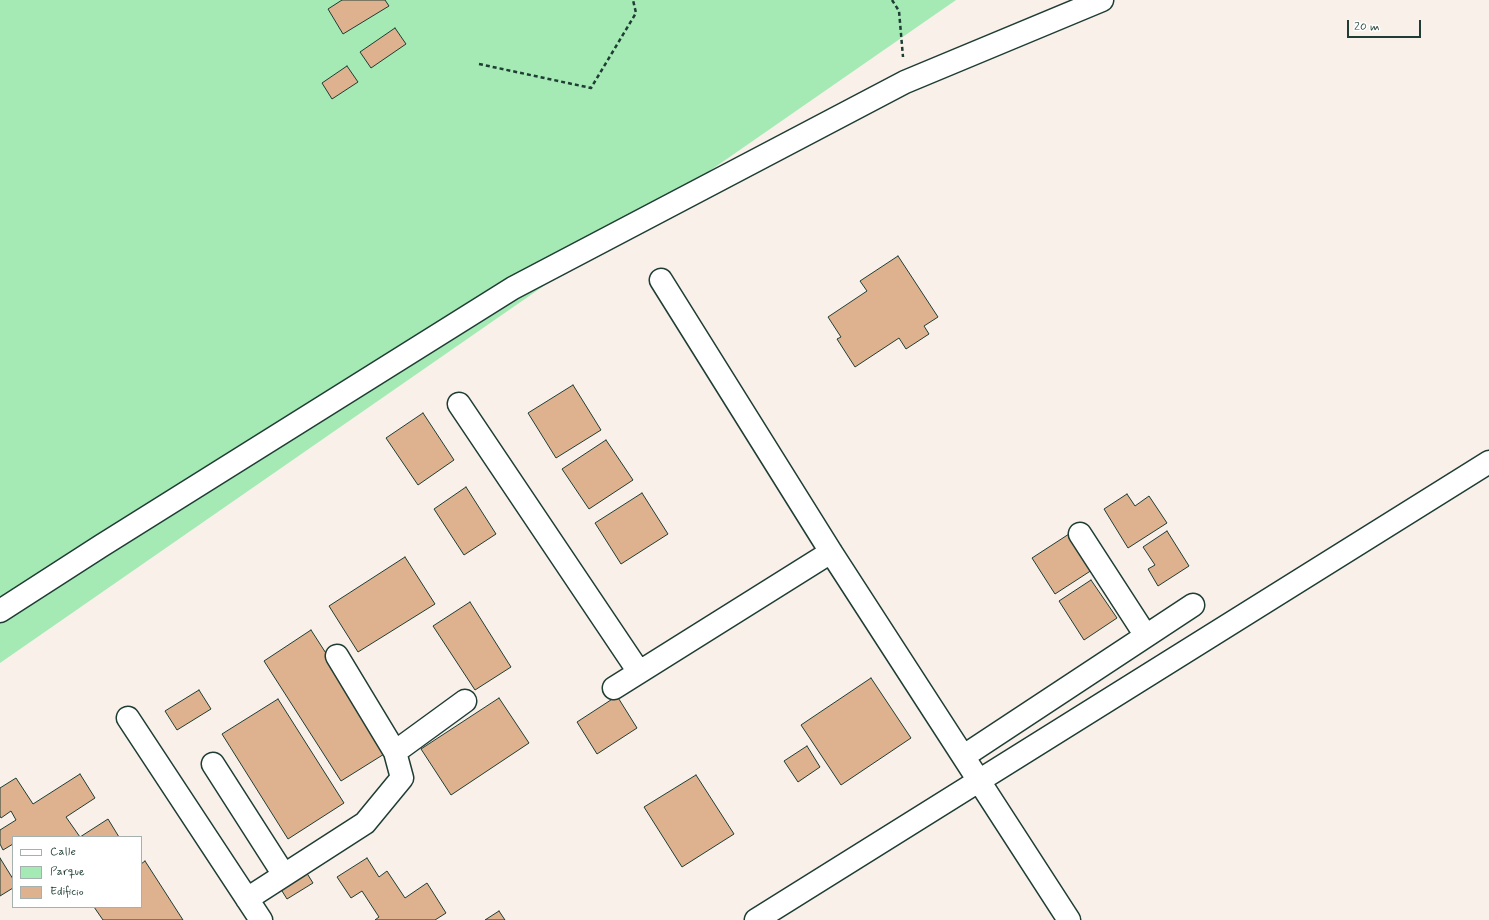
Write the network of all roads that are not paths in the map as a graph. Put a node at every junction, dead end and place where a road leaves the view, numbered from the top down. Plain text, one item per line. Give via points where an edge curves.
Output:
1 (1102, 0) edge
2 (661, 280) dead end
3 (459, 404) dead end
4 (1489, 462) edge
5 (1080, 534) dead end
6 (831, 552) junction
7 (1193, 605) dead end
8 (0, 611) edge
9 (1146, 636) junction
10 (338, 656) dead end
11 (639, 672) junction
12 (614, 688) dead end
13 (466, 701) dead end
14 (128, 718) dead end
15 (395, 752) junction
16 (964, 756) junction
17 (212, 764) dead end
18 (979, 779) junction
19 (284, 875) junction
20 (247, 899) junction
21 (261, 920) edge
22 (756, 920) edge
23 (1069, 920) edge

1 - 8 street via 905,82 512,288
2 - 6 street
3 - 11 street
4 - 18 street
5 - 9 street
6 - 11 street
6 - 16 street
7 - 9 street
9 - 16 street
10 - 15 street
11 - 12 street
13 - 15 street
14 - 20 street
15 - 19 street via 402,778 365,823
16 - 18 street
17 - 19 street
18 - 22 street
18 - 23 street
19 - 20 street
20 - 21 street

